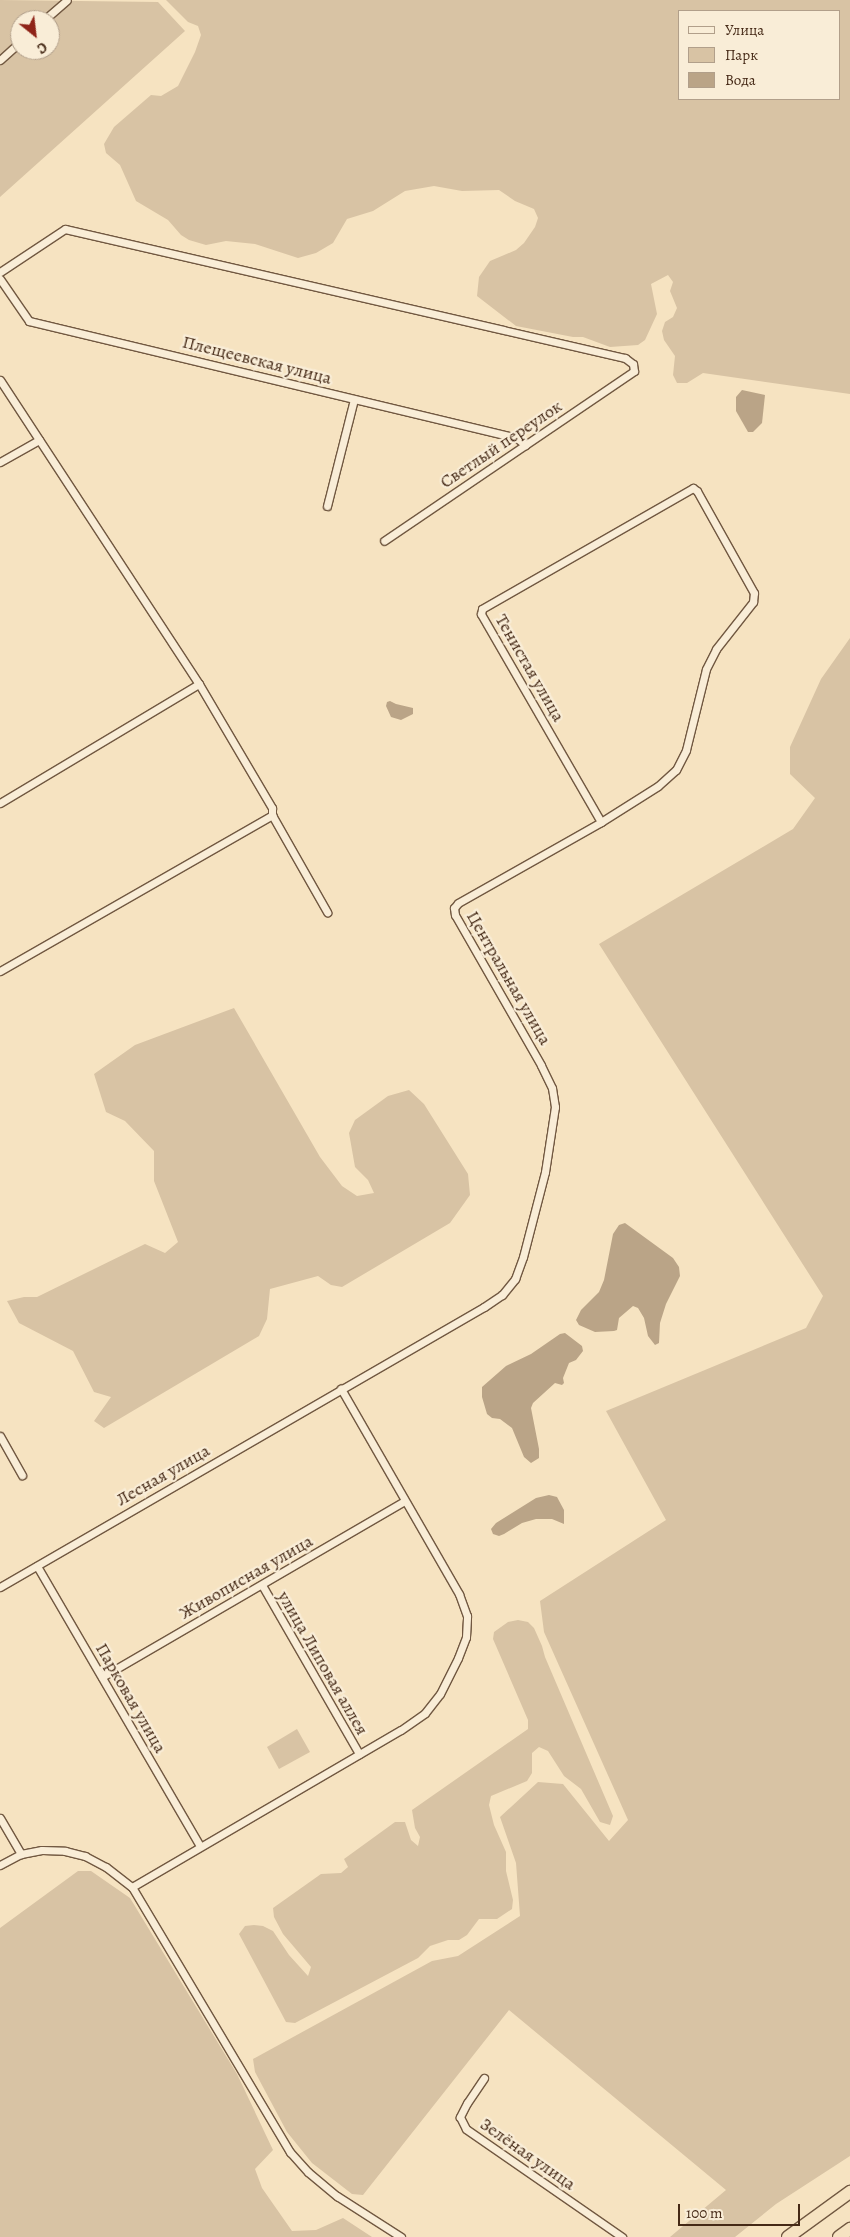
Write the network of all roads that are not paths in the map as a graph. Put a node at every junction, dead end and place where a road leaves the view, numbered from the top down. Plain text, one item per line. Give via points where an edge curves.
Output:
1 (67, 0) edge
2 (56, 10) edge
3 (10, 51) edge
4 (0, 60) edge
5 (0, 272) edge
6 (0, 279) edge
7 (0, 380) edge
8 (354, 399) junction
9 (38, 440) junction
10 (526, 446) junction
11 (0, 462) edge
12 (693, 488) joint
13 (327, 506) dead end
14 (384, 541) dead end
15 (200, 684) junction
16 (0, 803) edge
17 (272, 814) junction
18 (601, 822) junction
19 (327, 912) dead end
20 (0, 971) edge
21 (341, 1388) junction
22 (0, 1436) edge
23 (22, 1474) dead end
24 (405, 1501) junction
25 (37, 1566) junction
26 (262, 1586) junction
27 (0, 1587) edge
28 (102, 1677) junction
29 (359, 1754) junction
30 (0, 1818) edge
31 (200, 1846) junction
32 (21, 1854) junction
33 (0, 1865) edge
34 (132, 1887) junction
35 (484, 2078) dead end
36 (850, 2192) edge
37 (850, 2229) edge
38 (400, 2237) edge
39 (622, 2237) edge
40 (788, 2237) edge
41 (839, 2237) edge

1 - 2 street
3 - 4 street
5 - 10 street, Светлый переулок via 65,228 625,358 633,364 634,371
6 - 8 street, Плещеевская улица via 29,321
7 - 9 street
8 - 10 street, Плещеевская улица via 517,438
8 - 13 street
9 - 11 street
9 - 15 street
10 - 14 street, Светлый переулок
12 - 18 street, Центральная улица via 752,587 753,602 716,649 706,669 686,750 676,770 658,786
12 - 18 street, Тенистая улица via 482,609
15 - 16 street
15 - 17 street via 272,808
17 - 19 street
17 - 20 street
18 - 21 street, Центральная улица via 454,908 552,1088 555,1107 545,1172 515,1279 502,1295 484,1307
21 - 24 street
21 - 25 street, Лесная улица
22 - 23 street
24 - 26 street, Живописная улица
24 - 29 street via 459,1594 467,1616 466,1637 440,1694 425,1713
25 - 27 street, Лесная улица
25 - 28 street, Парковая улица
26 - 28 street, Живописная улица
26 - 29 street, улица Липовая аллея
28 - 31 street, Парковая улица
29 - 31 street
30 - 32 street
31 - 34 street
32 - 33 street
32 - 34 street via 42,1850 84,1856 106,1867
34 - 38 street via 290,2152 336,2196
35 - 39 street, Зелёная улица via 460,2117 466,2129
36 - 40 highway
37 - 41 highway

